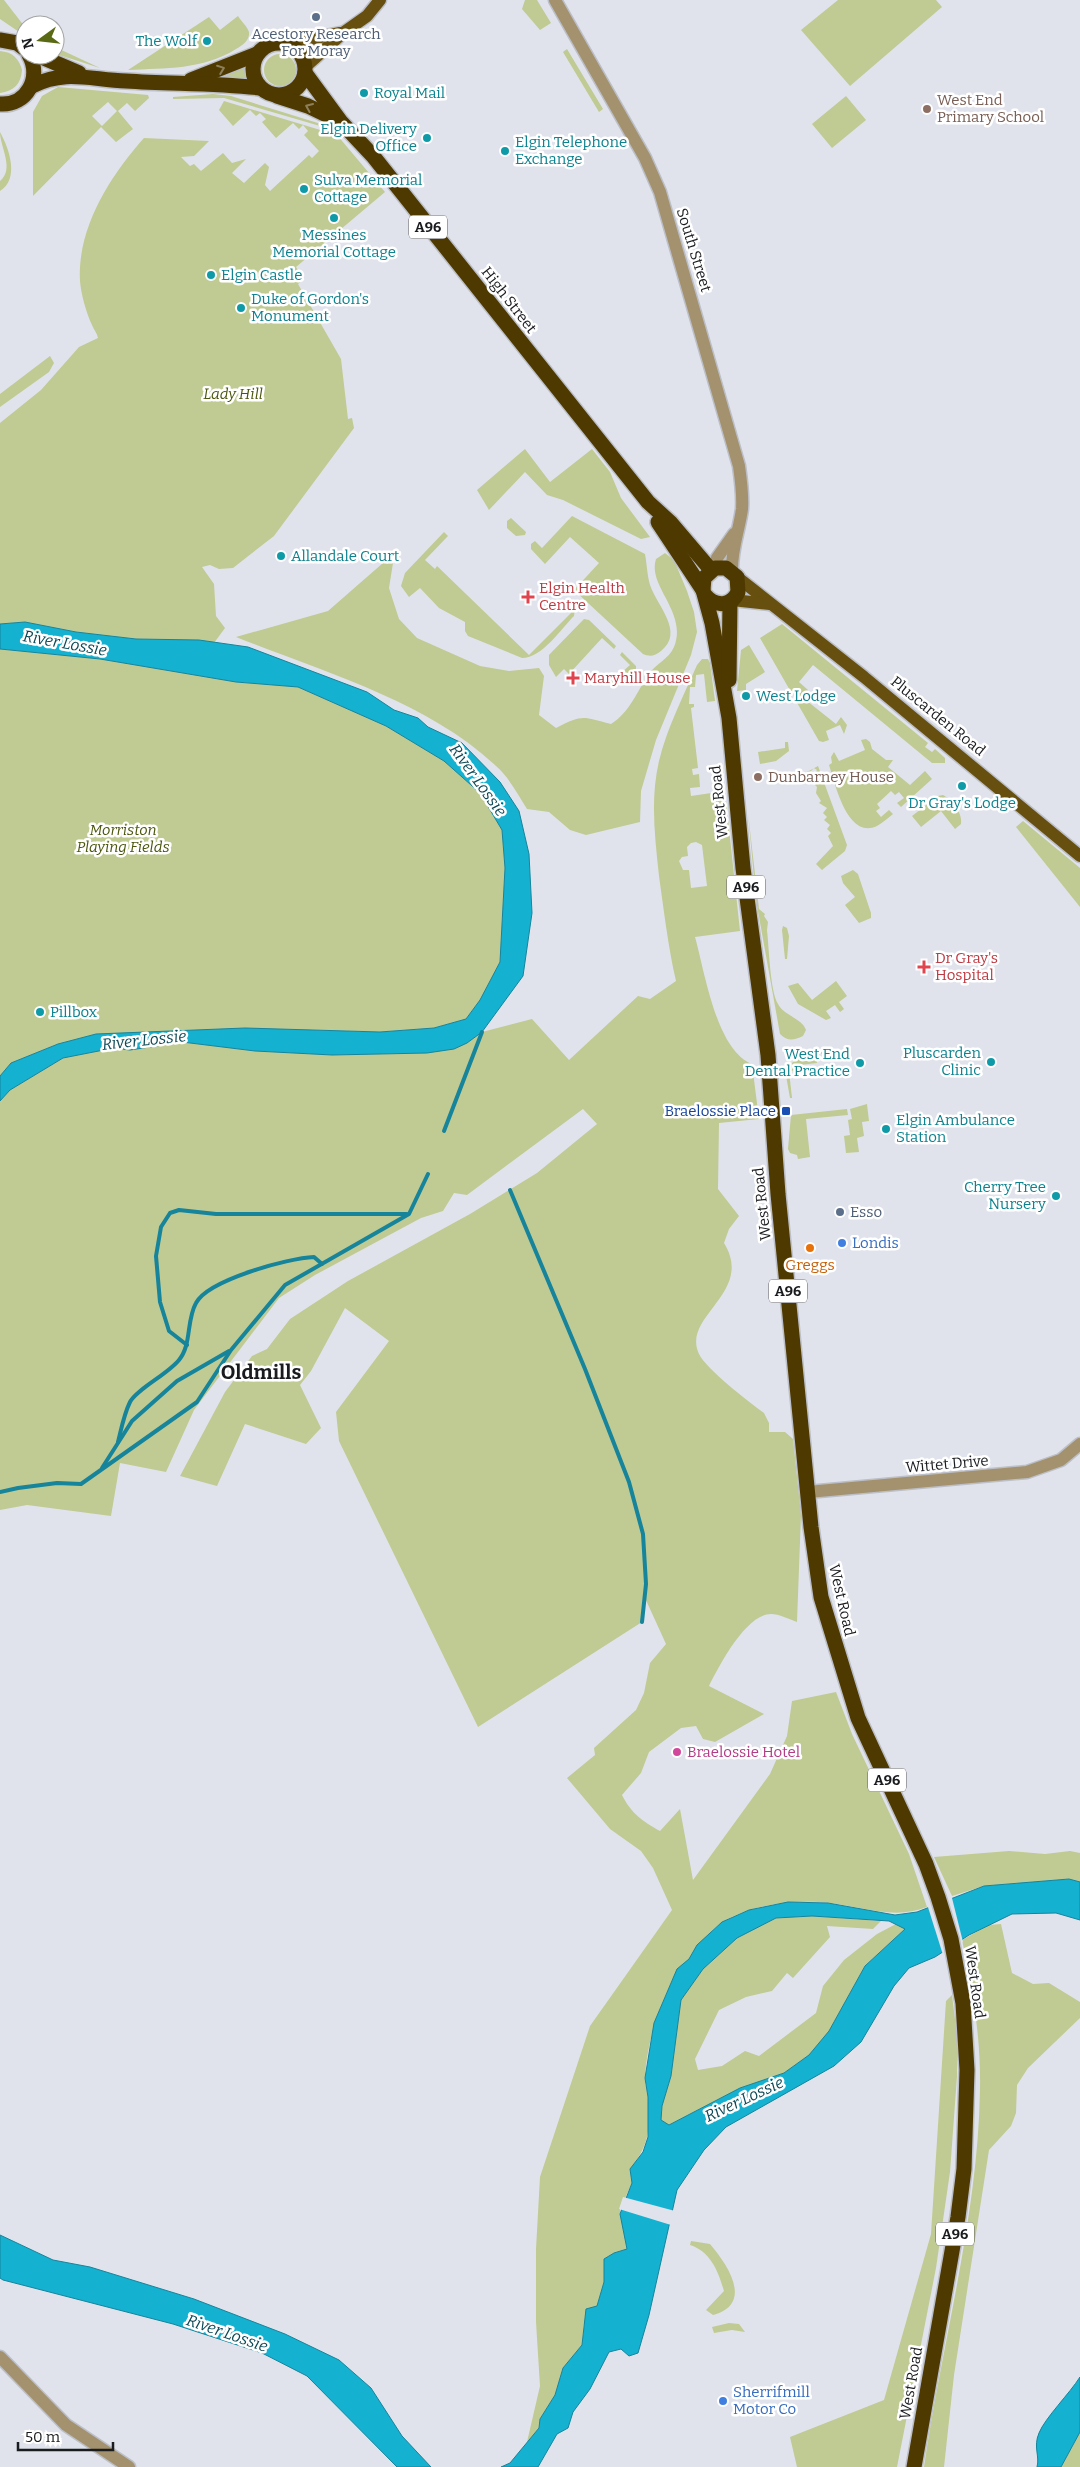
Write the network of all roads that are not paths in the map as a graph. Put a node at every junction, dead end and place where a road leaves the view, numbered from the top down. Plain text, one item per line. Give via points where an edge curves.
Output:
1 (380, 0) edge
2 (555, 0) edge
3 (343, 33) junction
4 (2, 38) edge
5 (15, 44) edge
6 (286, 44) junction
7 (257, 54) junction
8 (34, 65) edge
9 (60, 65) edge
10 (305, 70) junction
11 (85, 76) junction
12 (185, 82) junction
13 (32, 86) junction
14 (260, 88) junction
15 (276, 96) junction
16 (0, 104) edge
17 (341, 122) junction
18 (648, 502) junction
19 (737, 530) junction
20 (726, 544) junction
21 (690, 548) junction
22 (713, 569) junction
23 (735, 575) junction
24 (704, 592) junction
25 (731, 601) junction
26 (773, 604) junction
27 (729, 718) junction
28 (1080, 856) edge
29 (1080, 1444) edge
30 (808, 1492) junction
31 (0, 2357) edge
32 (129, 2467) edge
33 (914, 2467) edge

1 - 3 main road via 367,16
2 - 19 street, South Street via 646,158 660,192 739,466 742,501
3 - 6 main road
3 - 10 main road
4 - 5 highway
6 - 7 highway, A96 via 268,45
6 - 10 highway, A96 via 301,55
12 -> 7 highway, A96
7 - 14 highway via 253,75
8 - 13 highway
9 - 11 highway, A96
10 - 15 highway via 295,90
10 - 17 highway, High Street / A96
11 - 12 highway, A96 via 124,81
11 - 13 highway, A96 via 45,79
12 - 14 highway, A96
13 - 16 highway, A96 via 21,99
14 - 15 highway, A96
17 -> 15 highway, High Street / A96 via 308,106
17 - 18 highway, High Street / A96 via 373,156
18 - 21 highway, High Street / A96 via 671,523
18 - 24 highway, High Street / A96
19 - 20 street, South Street
19 - 23 street, South Street via 732,550
20 - 21 street via 708,554
20 - 22 street, South Street
21 - 22 highway, High Street / A96
22 - 23 highway via 726,568
22 - 24 highway via 704,578
23 - 25 highway, A96 via 738,592
23 - 26 main road, Pluscarden Road
24 - 25 highway via 719,604
24 - 27 highway, West Road / A96
25 - 26 main road
25 - 27 highway, West Road / A96
26 - 28 main road, Pluscarden Road
27 - 30 highway, West Road / A96 via 743,868 768,1055 778,1194
29 - 30 street, Wittet Drive via 1061,1460 1027,1472
30 - 33 highway, West Road / A96 via 815,1562 839,1662 858,1718 926,1864 951,1939 963,2003 967,2070 964,2169
31 - 32 street via 66,2425

